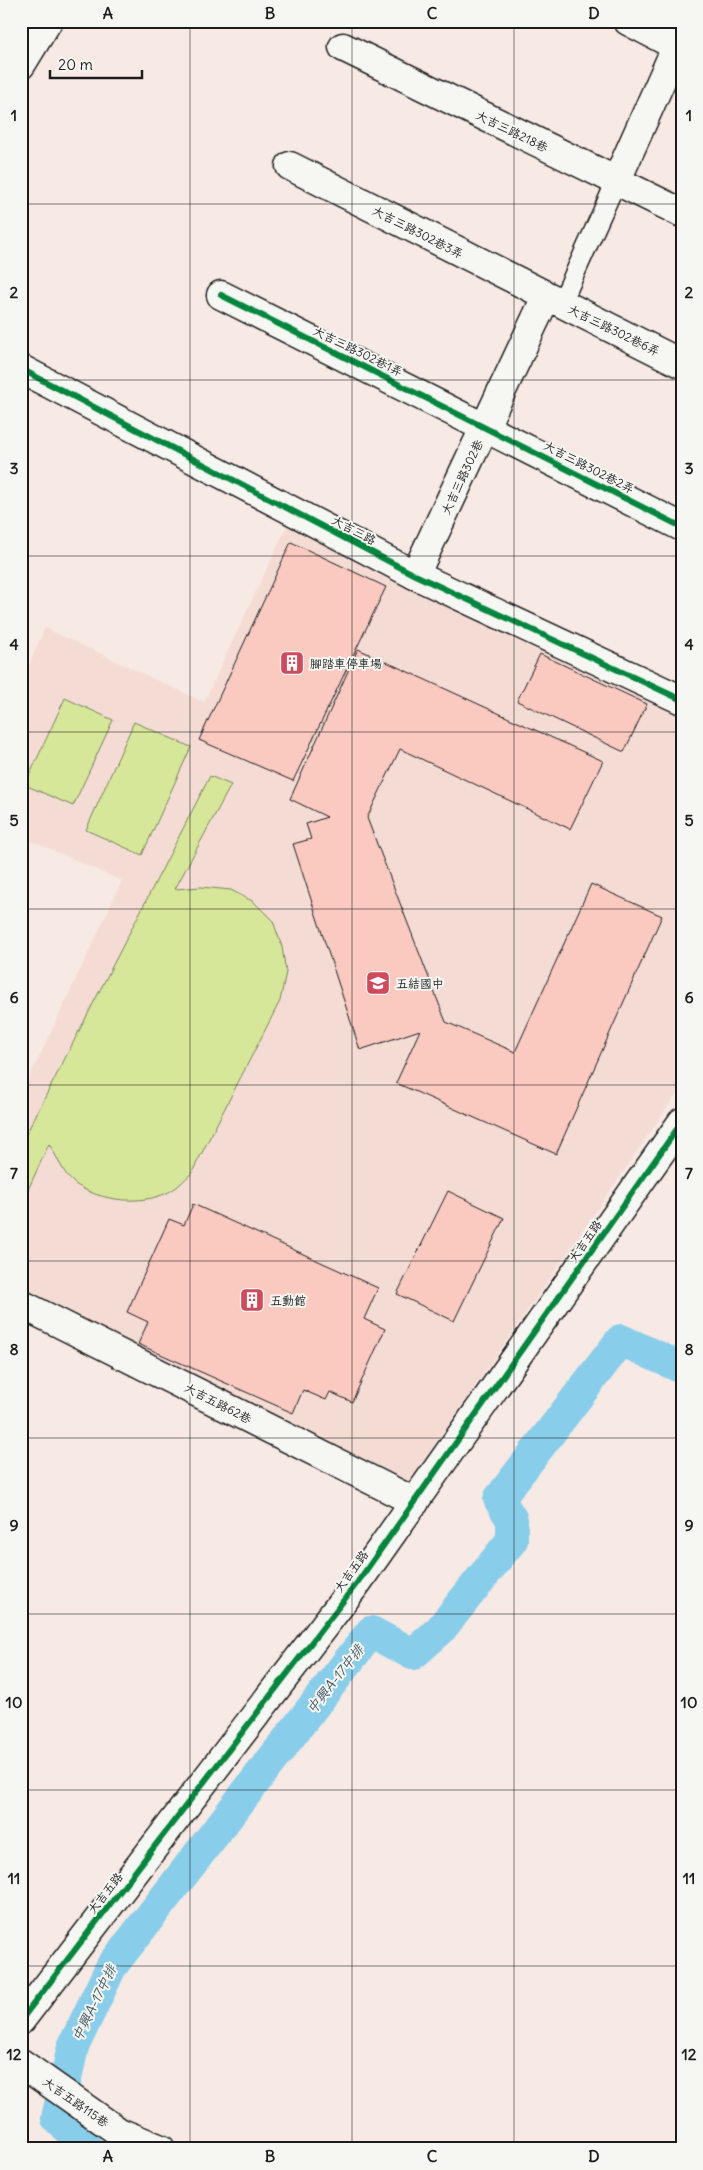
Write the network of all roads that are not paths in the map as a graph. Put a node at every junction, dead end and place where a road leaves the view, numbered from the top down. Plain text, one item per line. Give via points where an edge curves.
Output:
1 (48, 21) edge
2 (628, 21) edge
3 (680, 43) edge
4 (343, 47) dead end
5 (21, 65) edge
6 (290, 166) dead end
7 (616, 182) junction
8 (682, 213) edge
9 (222, 295) dead end
10 (553, 301) junction
11 (682, 364) edge
12 (21, 368) edge
13 (486, 426) junction
14 (682, 527) edge
15 (415, 575) junction
16 (682, 700) edge
17 (682, 1122) edge
18 (21, 1304) edge
19 (415, 1502) junction
20 (21, 2020) edge
21 (21, 2063) edge
22 (161, 2149) edge

1 - 5 street
2 - 3 street
3 - 7 street
4 - 7 street, 大吉三路218巷
6 - 10 street, 大吉三路302巷3弄
7 - 8 street, 大吉三路218巷
7 - 10 lane
9 - 13 street, 大吉三路302巷1弄
10 - 11 street, 大吉三路302巷6弄
10 - 13 street, 大吉三路302巷
12 - 15 street, 大吉三路
13 - 14 street, 大吉三路302巷2弄
13 - 15 street, 大吉三路302巷
15 - 16 street, 大吉三路
17 - 19 street, 大吉五路
18 - 19 street, 大吉五路62巷
19 - 20 street, 大吉五路 via 357,1583
21 - 22 street, 大吉五路115巷 via 119,2132

